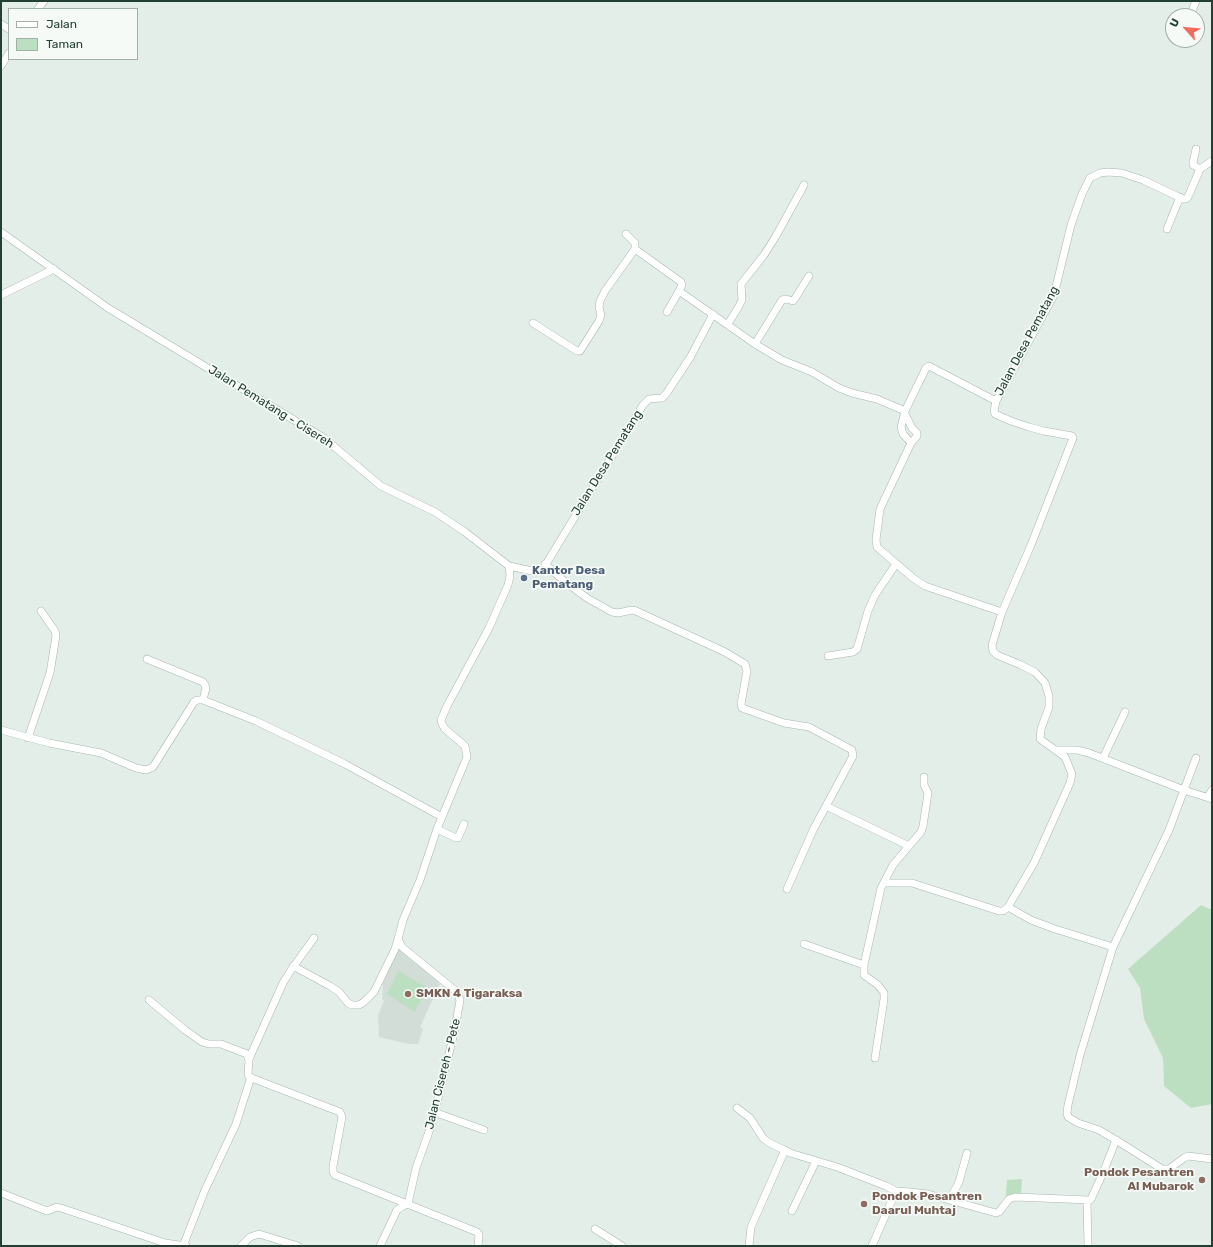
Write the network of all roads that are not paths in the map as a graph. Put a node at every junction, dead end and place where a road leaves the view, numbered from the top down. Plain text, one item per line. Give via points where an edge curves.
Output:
1 (8, 55) edge
2 (1, 66) edge
3 (1196, 149) dead end
4 (1212, 161) edge
5 (1200, 169) junction
6 (804, 185) dead end
7 (1180, 197) junction
8 (1167, 229) dead end
9 (1, 232) edge
10 (626, 234) dead end
11 (635, 249) junction
12 (54, 269) junction
13 (808, 276) dead end
14 (679, 291) junction
15 (1, 295) edge
16 (667, 312) dead end
17 (713, 314) junction
18 (533, 323) dead end
19 (728, 324) junction
20 (755, 344) junction
21 (996, 401) junction
22 (905, 413) junction
23 (911, 443) junction
24 (545, 564) junction
25 (896, 564) junction
26 (509, 566) junction
27 (41, 611) dead end
28 (1002, 612) junction
29 (828, 656) dead end
30 (147, 659) dead end
31 (203, 700) junction
32 (1125, 712) dead end
33 (1, 730) edge
34 (28, 738) junction
35 (1056, 750) junction
36 (1103, 758) junction
37 (1196, 758) dead end
38 (924, 778) dead end
39 (1184, 790) junction
40 (1212, 790) edge
41 (1210, 798) edge
42 (826, 806) junction
43 (442, 817) junction
44 (464, 824) dead end
45 (437, 829) junction
46 (909, 846) junction
47 (884, 883) junction
48 (787, 889) dead end
49 (1008, 907) junction
50 (314, 938) dead end
51 (398, 939) junction
52 (804, 944) dead end
53 (1113, 947) junction
54 (864, 965) junction
55 (293, 966) junction
56 (149, 1000) dead end
57 (875, 1058) dead end
58 (249, 1059) junction
59 (251, 1077) junction
60 (737, 1108) dead end
61 (434, 1112) junction
62 (484, 1130) dead end
63 (1116, 1140) junction
64 (785, 1150) junction
65 (967, 1153) dead end
66 (1212, 1159) edge
67 (816, 1161) junction
68 (896, 1192) junction
69 (1, 1193) edge
70 (950, 1199) junction
71 (1086, 1200) junction
72 (408, 1204) junction
73 (792, 1211) dead end
74 (595, 1229) dead end
75 (184, 1246) edge
76 (241, 1246) edge
77 (298, 1246) edge
78 (380, 1246) edge
79 (478, 1246) edge
80 (622, 1246) edge
81 (749, 1246) edge
82 (872, 1246) edge
83 (1088, 1246) edge

1 - 2 street
3 - 5 street via 1193,165
4 - 5 street
5 - 7 street via 1188,197
6 - 19 street via 764,255 742,282 742,300
7 - 8 street
7 - 21 street, Jalan Desa Pematang via 1122,173 1100,173 1090,178 1071,225 1054,295
9 - 12 street, Jalan Pematang - Cisereh
10 - 11 street via 635,243
11 - 14 street via 679,280 682,285
11 - 18 street via 602,296 599,321 580,351
12 - 15 street
12 - 26 street, Jalan Pematang - Cisereh via 108,308 324,438 381,486 435,512
13 - 20 street via 793,301 786,298 782,300
14 - 16 street
14 - 17 street
17 - 19 street
17 - 24 street, Jalan Desa Pematang via 666,394 662,398 649,399 643,405
19 - 20 street
20 - 22 street via 845,391 878,399
21 - 22 street, Jalan Desa Pematang via 928,366
21 - 28 street via 995,414 1030,427 1073,438
22 - 23 street via 901,427 903,434
22 - 23 street via 912,428 918,433
23 - 25 street via 887,492 878,518 877,547
24 - 26 street via 543,569 538,571
24 - 42 street via 586,598 612,612 636,611 741,661 747,671 742,708 784,723 809,728 852,750 853,756
25 - 28 street via 925,586
25 - 29 street via 868,611 857,649
26 - 43 street via 508,585 489,628 441,720 445,729 465,746 467,757
27 - 34 street via 56,636 50,672
28 - 35 street via 993,640 993,651 1035,672 1045,683 1049,707 1040,736 1042,741
30 - 31 street via 203,682 206,685
31 - 34 street via 194,702 153,767 146,770 101,753
31 - 43 street via 256,721 345,764
32 - 36 street
33 - 34 street
35 - 36 street via 1077,750
35 - 49 street via 1067,760 1072,778 1034,863
36 - 39 street
37 - 39 street
38 - 46 street via 928,793 923,826
39 - 41 street
39 - 53 street via 1169,830
40 - 41 street
42 - 46 street
42 - 48 street
43 - 45 street
44 - 45 street via 458,838
45 - 51 street
46 - 47 street via 893,865
47 - 49 street via 912,883 999,911
47 - 54 street
49 - 53 street via 1031,920
50 - 55 street
51 - 55 street via 374,992 359,1005 348,1003 339,992
51 - 61 street, Jalan Cisereh - Pete via 402,947 459,996 460,1005
52 - 54 street
53 - 63 street via 1080,1055 1067,1114 1070,1119
54 - 57 street via 864,975 884,993
55 - 58 street
56 - 58 street via 202,1042 229,1046 246,1053
58 - 59 street via 248,1074
59 - 72 street via 340,1112 342,1117 333,1166 335,1175
59 - 75 street via 236,1124 205,1190
60 - 64 street via 750,1118 763,1138
61 - 62 street
61 - 72 street, Jalan Cisereh - Pete via 416,1168
63 - 66 street via 1162,1169 1169,1169 1188,1156
63 - 71 street via 1091,1199
64 - 67 street
64 - 81 street via 751,1228
65 - 70 street
67 - 68 street
67 - 73 street
68 - 70 street
68 - 82 street
69 - 75 street via 46,1211 57,1207 165,1243
70 - 71 street via 996,1213 1009,1199 1015,1198
71 - 83 street
72 - 78 street via 397,1210
72 - 79 street via 477,1232
74 - 80 street
76 - 77 street via 250,1237 259,1234

